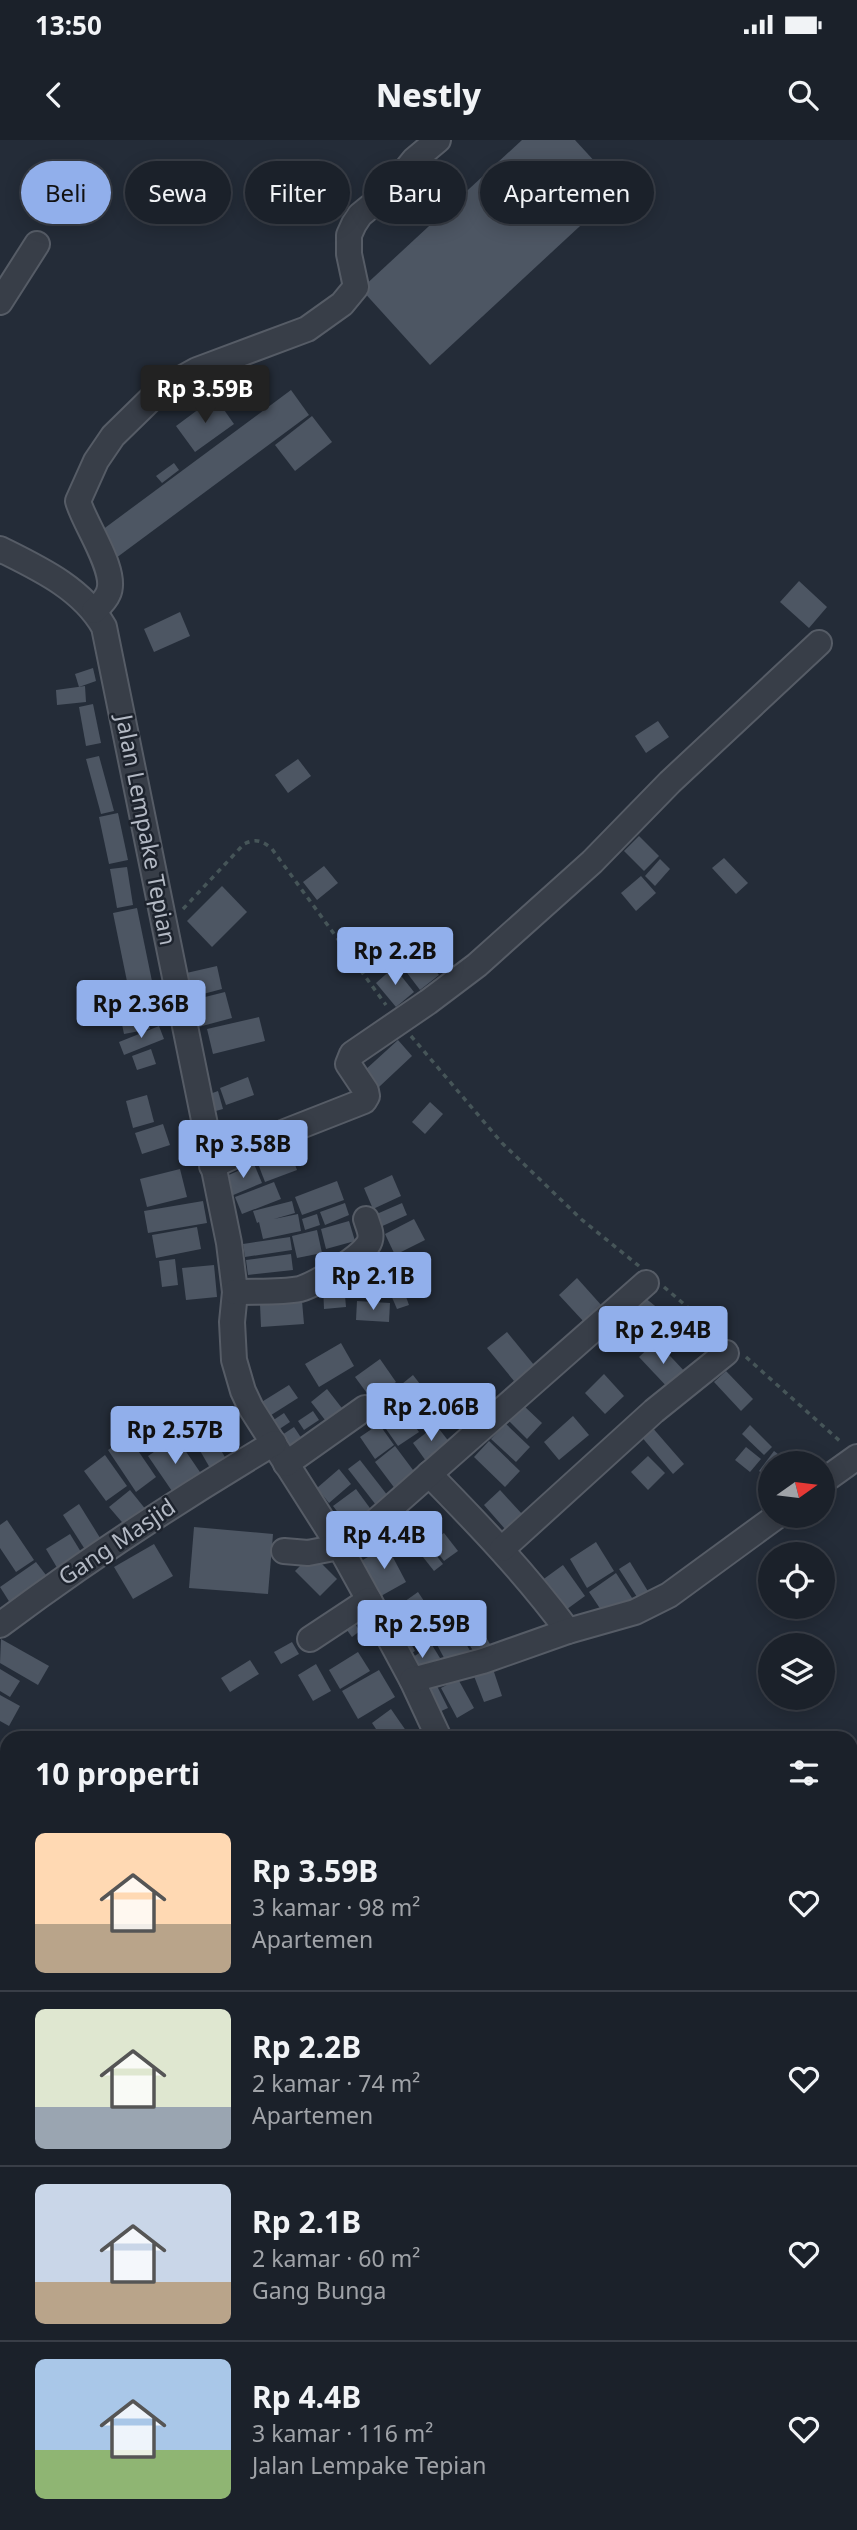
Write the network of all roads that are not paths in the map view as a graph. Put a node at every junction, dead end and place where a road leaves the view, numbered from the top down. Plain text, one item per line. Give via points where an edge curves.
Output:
1 (438, 140) edge
2 (37, 244) dead end
3 (0, 302) edge
4 (0, 549) edge
5 (94, 611) junction
6 (819, 643) dead end
7 (212, 1166) junction
8 (366, 1219) dead end
9 (650, 1279) road end
10 (235, 1292) junction
11 (731, 1348) road end
12 (365, 1408) dead end
13 (274, 1443) junction
14 (852, 1452) edge
15 (286, 1464) junction
16 (835, 1469) edge
17 (429, 1474) junction
18 (760, 1528) edge
19 (340, 1549) junction
20 (502, 1549) junction
21 (285, 1551) dead end
22 (369, 1600) junction
23 (2, 1618) edge
24 (568, 1631) junction
25 (310, 1639) dead end
26 (412, 1680) junction
27 (436, 1731) edge

1 - 5 street via 354,224 349,235 356,287 352,296 307,329 197,370 159,391 113,436 78,501 111,587
2 - 3 street
4 - 5 street, Jalan Lempake Tepian via 64,585
5 - 7 street, Jalan Lempake Tepian via 104,627 109,650
6 - 7 street via 592,862 477,965 357,1049 349,1059 350,1071 366,1091 364,1101
7 - 10 street, Jalan Lempake Tepian
8 - 10 street via 370,1235 366,1250 353,1261 309,1285
9 - 17 street
10 - 13 street, Jalan Lempake Tepian via 232,1322 237,1374 251,1408
11 - 20 street
12 - 15 street
13 - 15 street, Jalan Lempake Tepian
13 - 23 street, Gang Masjid
14 - 16 street
15 - 19 street, Jalan Lempake Tepian
17 - 19 street
17 - 20 street
18 - 24 street via 654,1603
19 - 21 street
19 - 22 street, Jalan Lempake Tepian
20 - 24 street
22 - 25 street
22 - 26 street, Jalan Lempake Tepian
24 - 26 street
26 - 27 street, Jalan Lempake Tepian

